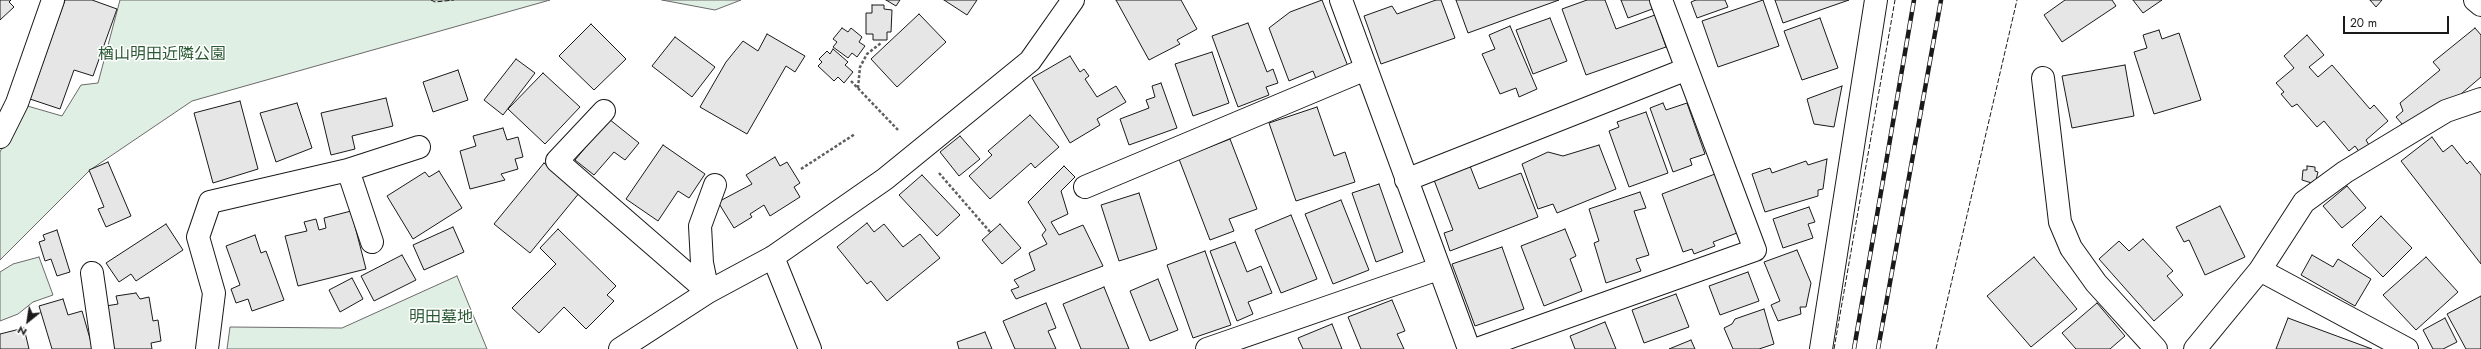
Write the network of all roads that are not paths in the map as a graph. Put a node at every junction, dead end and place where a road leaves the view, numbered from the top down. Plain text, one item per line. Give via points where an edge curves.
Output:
1 (53, 0) edge
2 (1073, 0) edge
3 (1341, 0) edge
4 (1661, 0) edge
5 (1876, 0) edge
6 (2475, 0) edge
7 (2481, 5) edge
8 (1366, 69) junction
9 (1687, 69) junction
10 (2043, 78) dead end
11 (2481, 99) edge
12 (604, 111) dead end
13 (0, 137) edge
14 (419, 147) dead end
15 (348, 170) junction
16 (1406, 180) junction
17 (715, 185) dead end
18 (1085, 187) dead end
19 (372, 242) dead end
20 (773, 257) junction
21 (1438, 269) junction
22 (2260, 270) junction
23 (92, 273) dead end
24 (708, 292) junction
25 (103, 349) edge
26 (207, 349) edge
27 (620, 349) edge
28 (810, 349) edge
29 (1207, 349) edge
30 (1469, 349) edge
31 (1477, 349) edge
32 (1821, 349) edge
33 (2156, 349) edge
34 (2195, 349) edge
35 (2407, 349) edge

1 - 13 street via 17,102
2 - 20 street via 1030,60 885,179
3 - 8 street
4 - 9 street
5 - 32 street
6 - 7 street
8 - 16 street
8 - 18 street
9 - 16 street
9 - 31 street via 1755,250
10 - 33 street via 2060,222 2071,248 2096,283
11 - 22 street via 2446,111 2345,172 2304,202
12 - 24 street via 557,161
14 - 15 street
15 - 19 street
15 - 26 street via 210,202 198,237 214,293
16 - 21 street
17 - 24 street via 700,226 702,263
20 - 24 street
20 - 28 street
21 - 29 street
21 - 30 street
22 - 34 street
22 - 35 street
23 - 25 street
24 - 27 street

